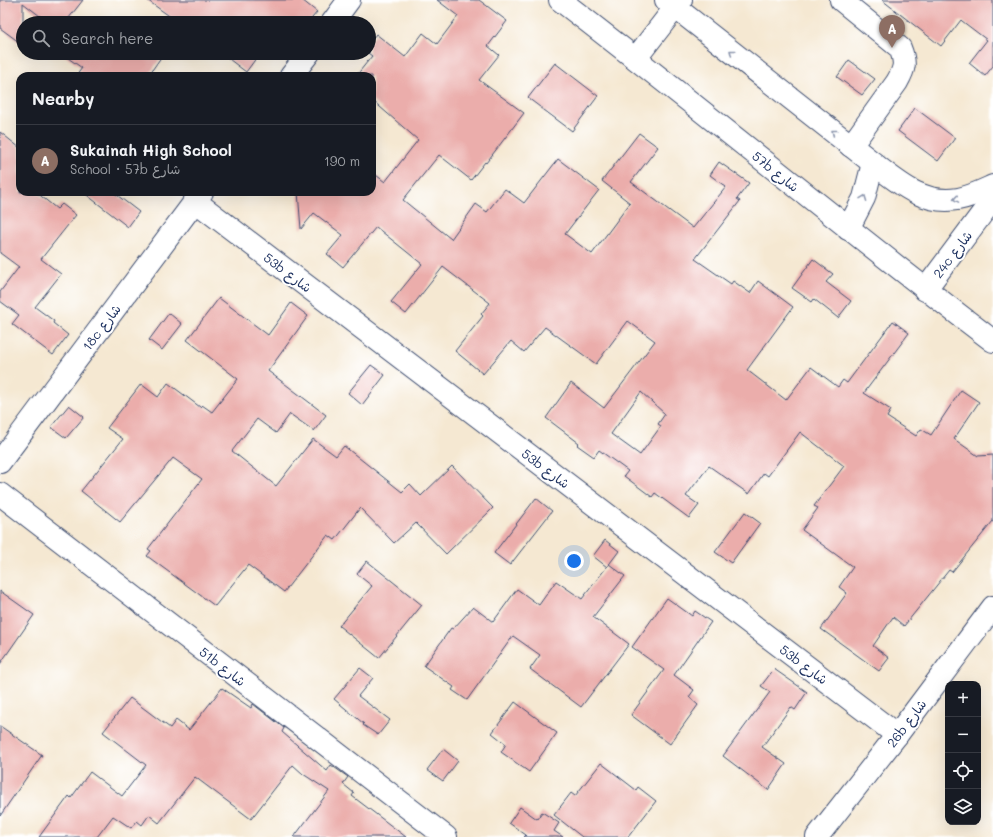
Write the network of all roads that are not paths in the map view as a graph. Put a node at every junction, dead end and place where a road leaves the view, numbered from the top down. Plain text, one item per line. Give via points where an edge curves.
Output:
1 (349, 0) edge
2 (560, 0) edge
3 (841, 0) edge
4 (674, 2) edge
5 (337, 16) edge
6 (636, 58) junction
7 (304, 60) edge
8 (294, 72) edge
9 (851, 146) junction
10 (873, 164) junction
11 (993, 186) edge
12 (199, 197) edge
13 (993, 199) edge
14 (848, 229) junction
15 (925, 290) junction
16 (993, 341) edge
17 (0, 462) edge
18 (0, 494) edge
19 (993, 607) edge
20 (896, 735) junction
21 (446, 837) edge
22 (817, 837) edge

1 - 5 street
2 - 6 street, 57b شارع
3 - 9 street via 900,48 904,59 903,71 897,82
4 - 6 street
9 -> 4 street
6 - 14 street, 57b شارع
7 - 8 street
9 - 10 street
11 -> 10 street via 959,199 923,197
14 -> 10 street via 864,198
12 - 17 street, 18c شارع
12 - 20 street, 53b شارع
13 - 15 street, 24c شارع
14 - 15 street, 57b شارع
15 - 16 street, 57b شارع
18 - 21 street, 51b شارع
19 - 20 street, 26b شارع
20 - 22 street, 26b شارع

